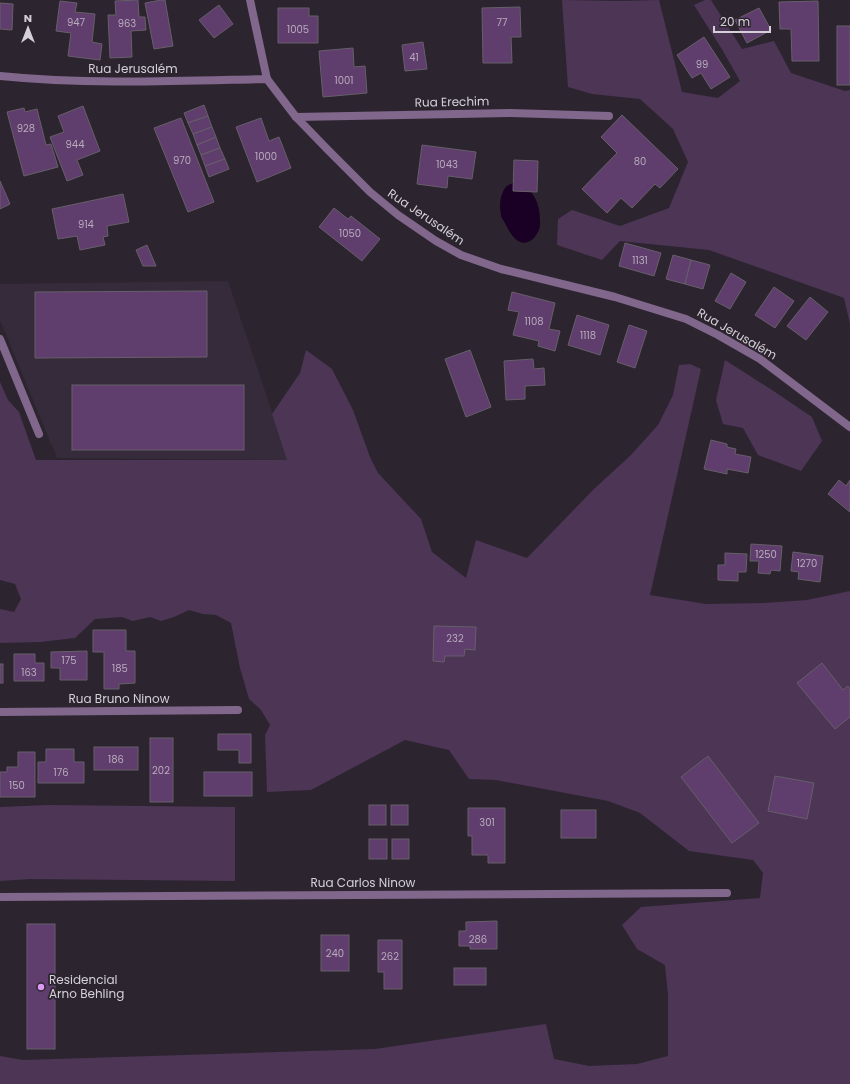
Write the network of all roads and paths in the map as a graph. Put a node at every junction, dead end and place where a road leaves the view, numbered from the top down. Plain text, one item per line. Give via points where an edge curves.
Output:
1 (250, 0) edge
2 (0, 76) edge
3 (267, 78) junction
4 (296, 116) junction
5 (609, 116) dead end
6 (0, 339) edge
7 (850, 427) edge
8 (39, 434) dead end
9 (238, 710) dead end
10 (0, 712) edge
11 (727, 893) dead end
12 (0, 897) edge

1 - 3 street
2 - 3 street, Rua Jerusalém via 119,82
3 - 4 street, Rua Jerusalém
4 - 5 street, Rua Erechim via 512,113
4 - 7 street, Rua Jerusalém via 370,192 398,215 461,256 615,297 686,319 760,360
6 - 8 street
9 - 10 street, Rua Bruno Ninow
11 - 12 street, Rua Carlos Ninow

